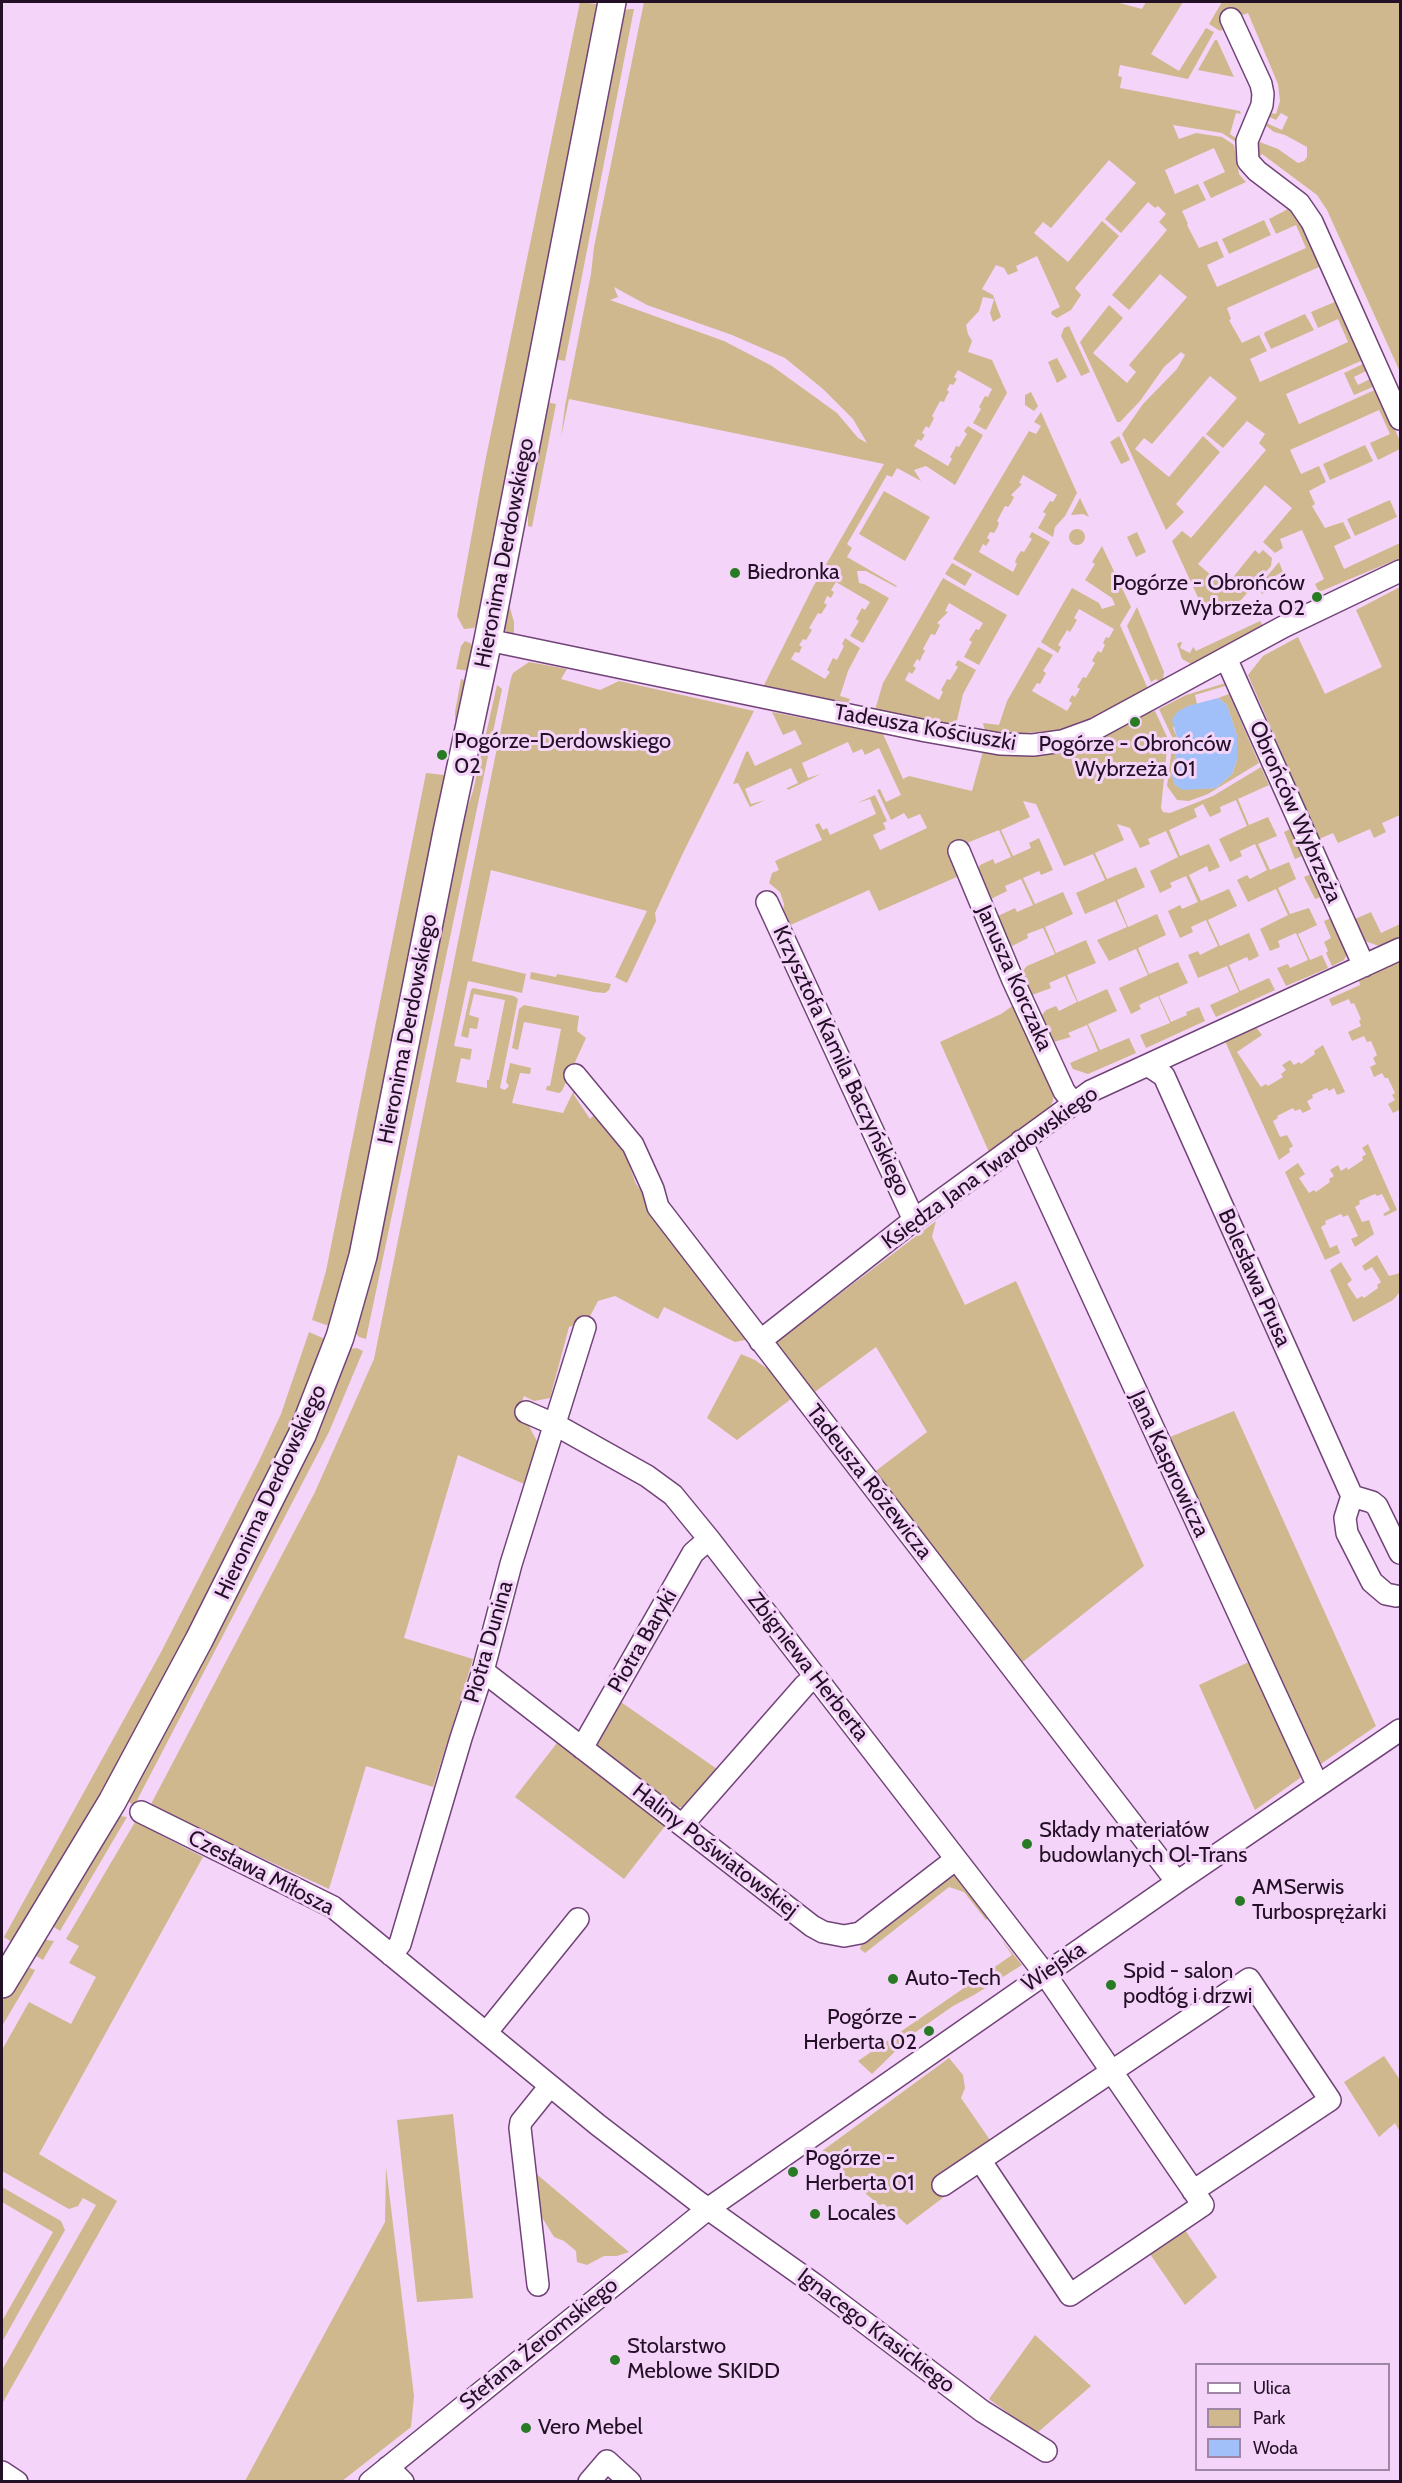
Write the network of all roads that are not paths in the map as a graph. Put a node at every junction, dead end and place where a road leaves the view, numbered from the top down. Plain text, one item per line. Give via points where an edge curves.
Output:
1 (612, 2) edge
2 (1231, 19) dead end
3 (1401, 419) edge
4 (1401, 571) edge
5 (488, 640) junction
6 (1226, 658) junction
7 (959, 851) dead end
8 (767, 902) dead end
9 (1401, 950) edge
10 (1364, 966) junction
11 (1149, 1066) junction
12 (575, 1075) dead end
13 (1073, 1103) junction
14 (1021, 1141) junction
15 (914, 1220) junction
16 (585, 1327) dead end
17 (760, 1341) junction
18 (526, 1412) dead end
19 (556, 1425) junction
20 (1352, 1496) junction
21 (709, 1539) junction
22 (1401, 1553) edge
23 (1399, 1597) edge
24 (483, 1671) junction
25 (815, 1677) junction
26 (1401, 1730) edge
27 (582, 1748) junction
28 (1318, 1786) junction
29 (141, 1812) dead end
30 (682, 1824) junction
31 (956, 1859) junction
32 (1177, 1882) junction
33 (578, 1919) dead end
34 (391, 1955) junction
35 (1045, 1974) junction
36 (2, 1984) edge
37 (486, 2033) junction
38 (1111, 2072) junction
39 (550, 2086) junction
40 (980, 2160) junction
41 (943, 2185) dead end
42 (1193, 2191) junction
43 (709, 2208) junction
44 (538, 2285) dead end
45 (1046, 2451) dead end
46 (2, 2472) edge
47 (395, 2474) edge
48 (17, 2481) edge
49 (370, 2481) edge
50 (589, 2481) edge
51 (630, 2481) edge

1 - 5 main road, Hieronima Derdowskiego
2 - 3 street via 1263,94 1247,141 1248,161 1305,210
4 - 6 street, Tadeusza Kościuszki
5 - 6 street, Tadeusza Kościuszki via 852,717 1017,745 1056,742 1095,729
5 - 36 main road, Hieronima Derdowskiego via 363,1256 323,1384 283,1477 159,1717
6 - 10 street, Obrońców Wybrzeża
7 - 13 street, Janusza Korczaka via 1012,978
8 - 15 street, Krzysztofa Kamila Baczyńskiego
9 - 10 street, Księdza Jana Twardowskiego
10 - 11 street, Księdza Jana Twardowskiego
11 - 13 street, Księdza Jana Twardowskiego
11 - 20 street, Bolesława Prusa via 1164,1076
12 - 17 street, Tadeusza Różewicza via 633,1145 658,1207
13 - 14 street, Księdza Jana Twardowskiego
14 - 15 street, Księdza Jana Twardowskiego
14 - 28 street, Jana Kasprowicza
15 - 17 street, Księdza Jana Twardowskiego
16 - 19 street, Piotra Dunina
17 - 32 street, Tadeusza Różewicza
18 - 19 street, Zbigniewa Herberta
19 - 21 street, Zbigniewa Herberta via 661,1485
19 - 24 street, Piotra Dunina via 511,1564
20 - 22 street via 1377,1506
20 - 23 street via 1345,1518 1347,1533 1372,1582 1386,1594
21 - 25 street, Zbigniewa Herberta
21 - 27 street, Piotra Baryki via 693,1553
24 - 27 street, Haliny Poświatowskiej
24 - 34 street, Piotra Dunina via 400,1944
25 - 30 street
25 - 31 street, Zbigniewa Herberta
26 - 28 street, Wiejska
27 - 30 street, Haliny Poświatowskiej
28 - 32 street, Wiejska
29 - 34 street, Czesława Miłosza via 333,1907
30 - 31 street, Haliny Poświatowskiej via 812,1926 832,1935 860,1932
31 - 35 street, Zbigniewa Herberta
32 - 35 street, Wiejska
33 - 37 street
34 - 37 street, Czesława Miłosza
35 - 38 street, Zbigniewa Herberta
35 - 43 street, Wiejska
37 - 39 street, Czesława Miłosza
38 - 40 street
38 - 42 street, Zbigniewa Herberta
38 - 42 street via 1249,1979 1330,2100
39 - 43 street, Czesława Miłosza
39 - 44 street via 520,2128
40 - 41 street
40 - 42 street via 1071,2295 1203,2205
43 - 45 street, Ignacego Krasickiego via 982,2411
43 - 47 street, Stefana Żeromskiego via 596,2296
46 - 48 street
47 - 49 street, Stefana Żeromskiego
50 - 51 street via 608,2461

